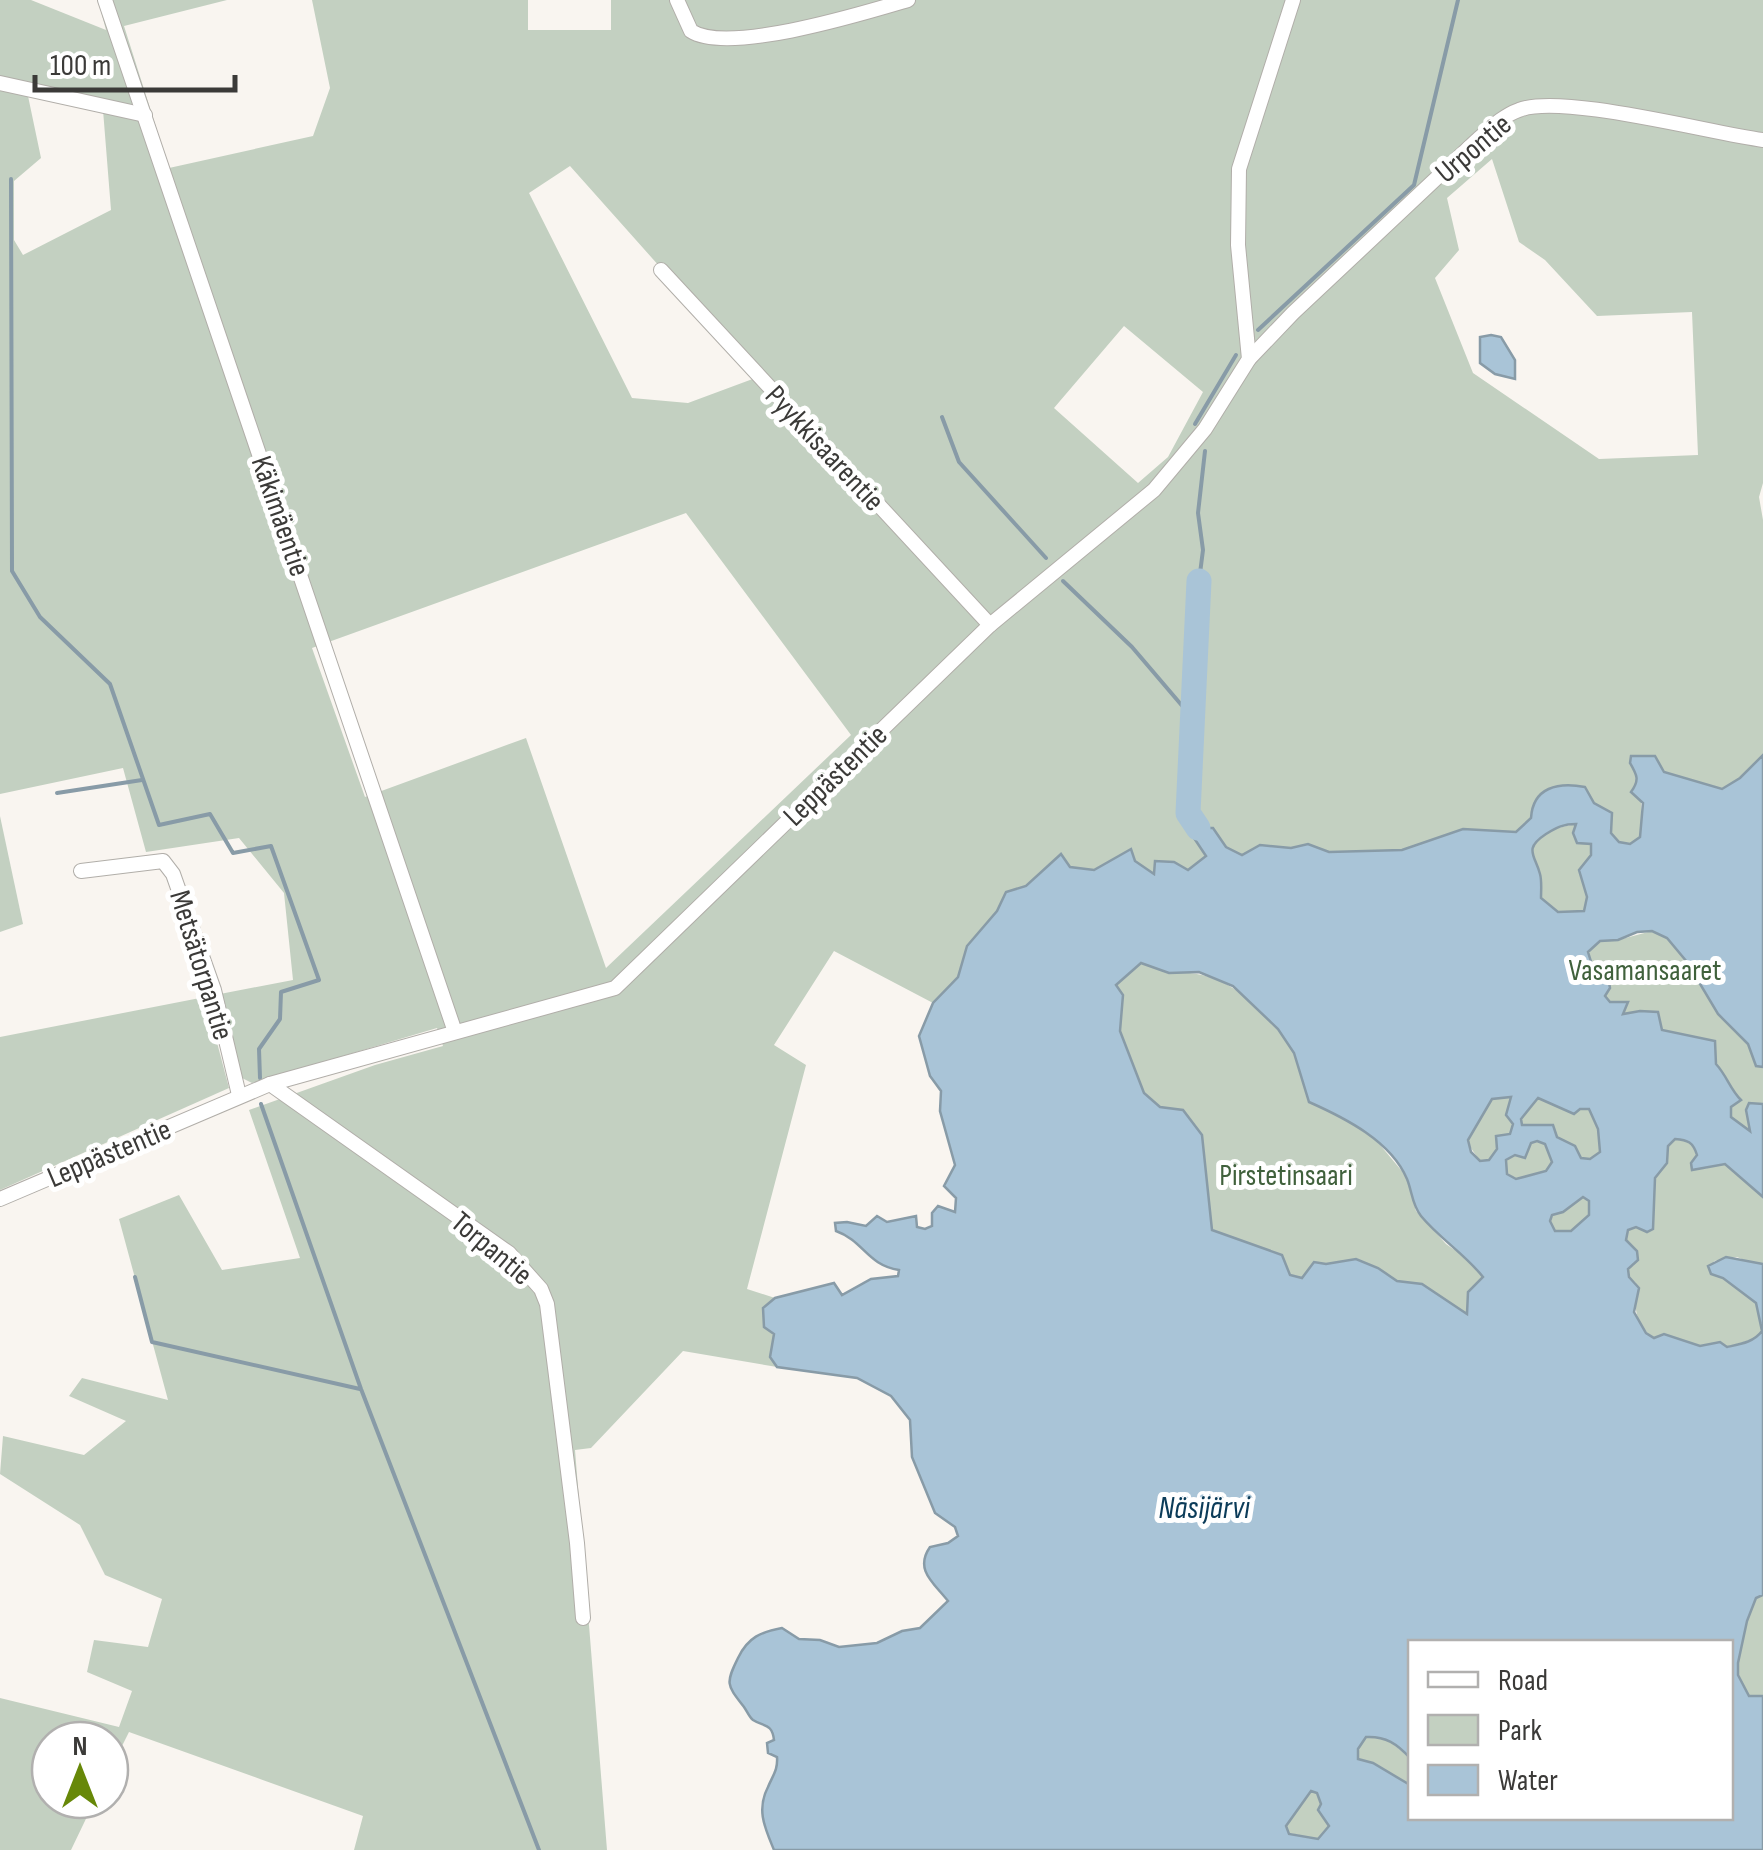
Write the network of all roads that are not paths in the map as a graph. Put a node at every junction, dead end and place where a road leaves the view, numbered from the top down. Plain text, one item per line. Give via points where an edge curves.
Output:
1 (105, 0) edge
2 (122, 0) edge
3 (677, 0) edge
4 (908, 0) edge
5 (1292, 0) edge
6 (110, 21) junction
7 (0, 83) edge
8 (145, 115) junction
9 (1763, 140) edge
10 (661, 270) dead end
11 (1249, 359) junction
12 (990, 624) junction
13 (81, 872) dead end
14 (455, 1032) junction
15 (270, 1084) junction
16 (239, 1095) junction
17 (0, 1199) edge
18 (582, 1618) dead end

1 - 6 street, Käkimäentie
2 - 6 street
3 - 4 street via 691,32 710,40 758,36
5 - 11 street via 1239,170
6 - 8 street, Käkimäentie
7 - 8 street
8 - 14 street, Käkimäentie
9 - 11 street, Urpontie via 1558,105 1520,109 1476,141
10 - 12 street, Pyykkisaarentie
11 - 12 street, Leppästentie via 1205,429 1154,490
12 - 14 street, Leppästentie via 615,988
13 - 16 street, Metsätorpantie via 163,862 173,874 214,990
14 - 15 street, Leppästentie
15 - 16 street, Leppästentie
15 - 18 street, Torpantie via 508,1254 541,1289
16 - 17 street, Leppästentie

